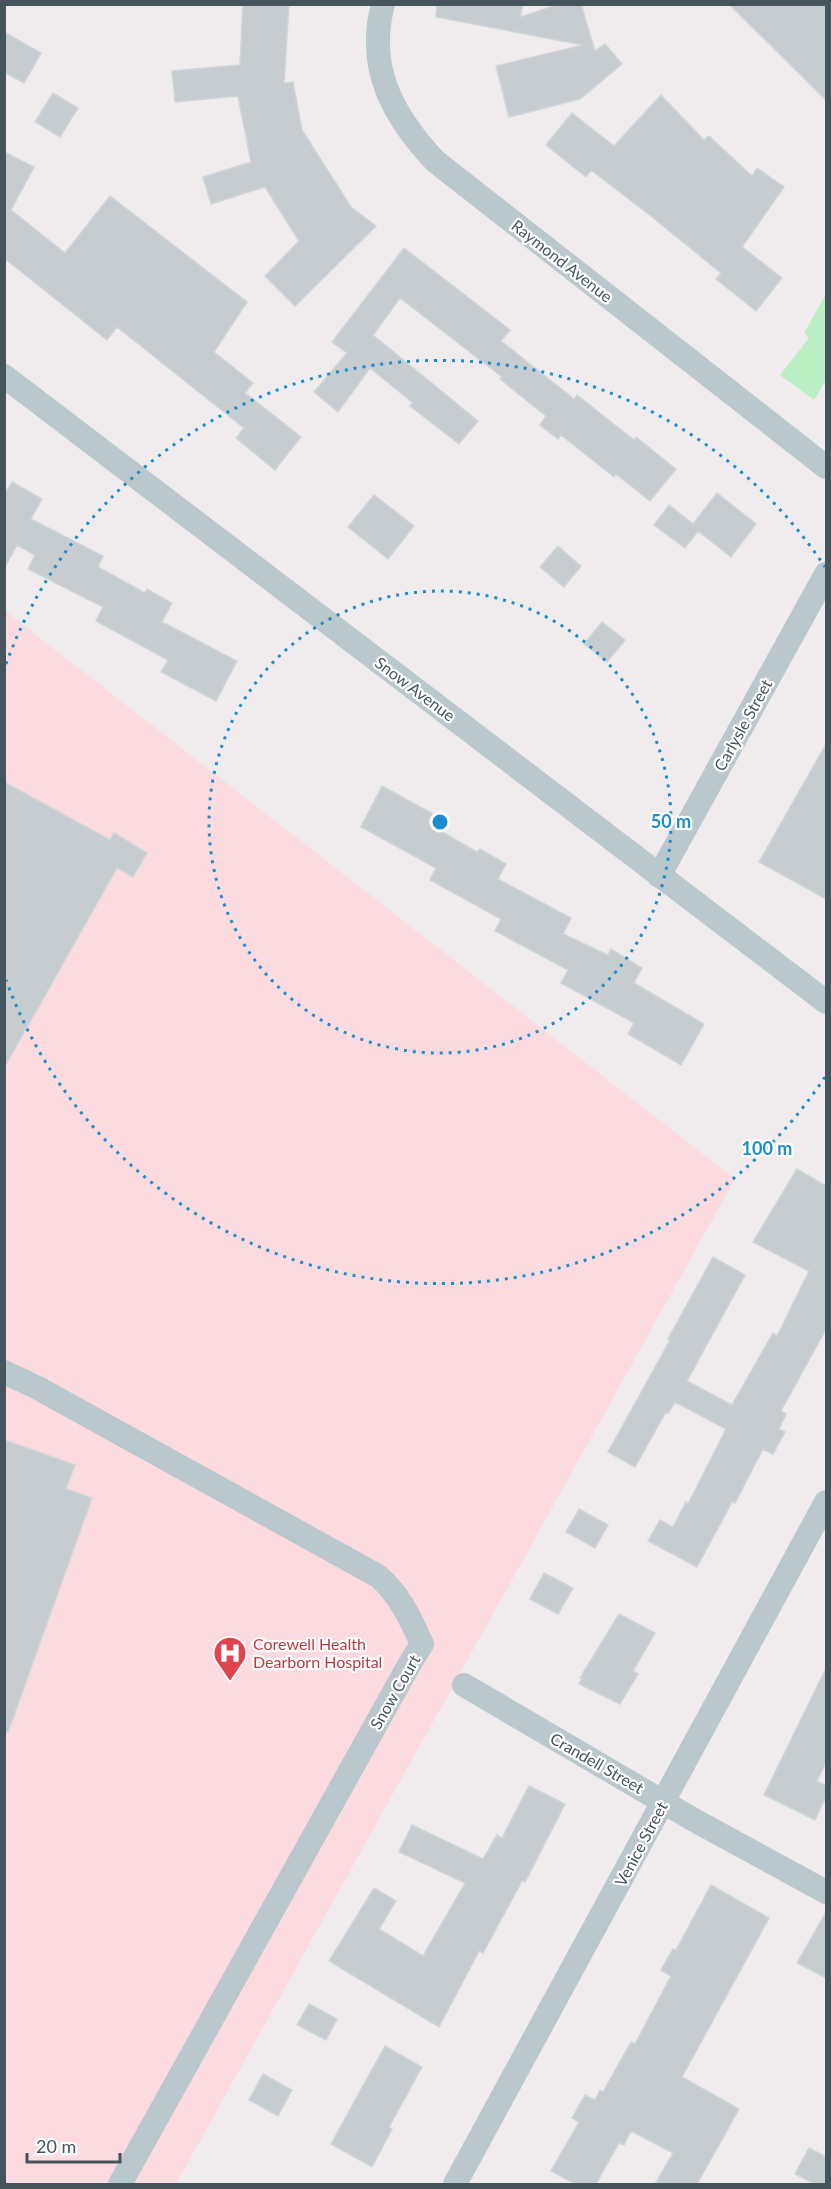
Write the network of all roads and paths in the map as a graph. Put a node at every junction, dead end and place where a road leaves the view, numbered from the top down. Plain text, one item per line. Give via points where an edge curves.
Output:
1 (383, 4) edge
2 (4, 376) edge
3 (826, 467) edge
4 (826, 574) edge
5 (659, 876) junction
6 (826, 1002) edge
7 (4, 1372) edge
8 (826, 1502) edge
9 (464, 1685) dead end
10 (663, 1802) junction
11 (826, 1892) edge
12 (120, 2184) edge
13 (455, 2184) edge

1 - 3 street, Raymond Avenue via 379,34 383,80 412,137 435,161
2 - 5 street, Snow Avenue
4 - 5 street, Carlysle Street
5 - 6 street, Snow Avenue
7 - 12 street, Snow Court via 378,1576 401,1600 422,1644
8 - 10 street, Venice Street
9 - 10 street, Crandell Street
10 - 11 street, Crandell Street
10 - 13 street, Venice Street

